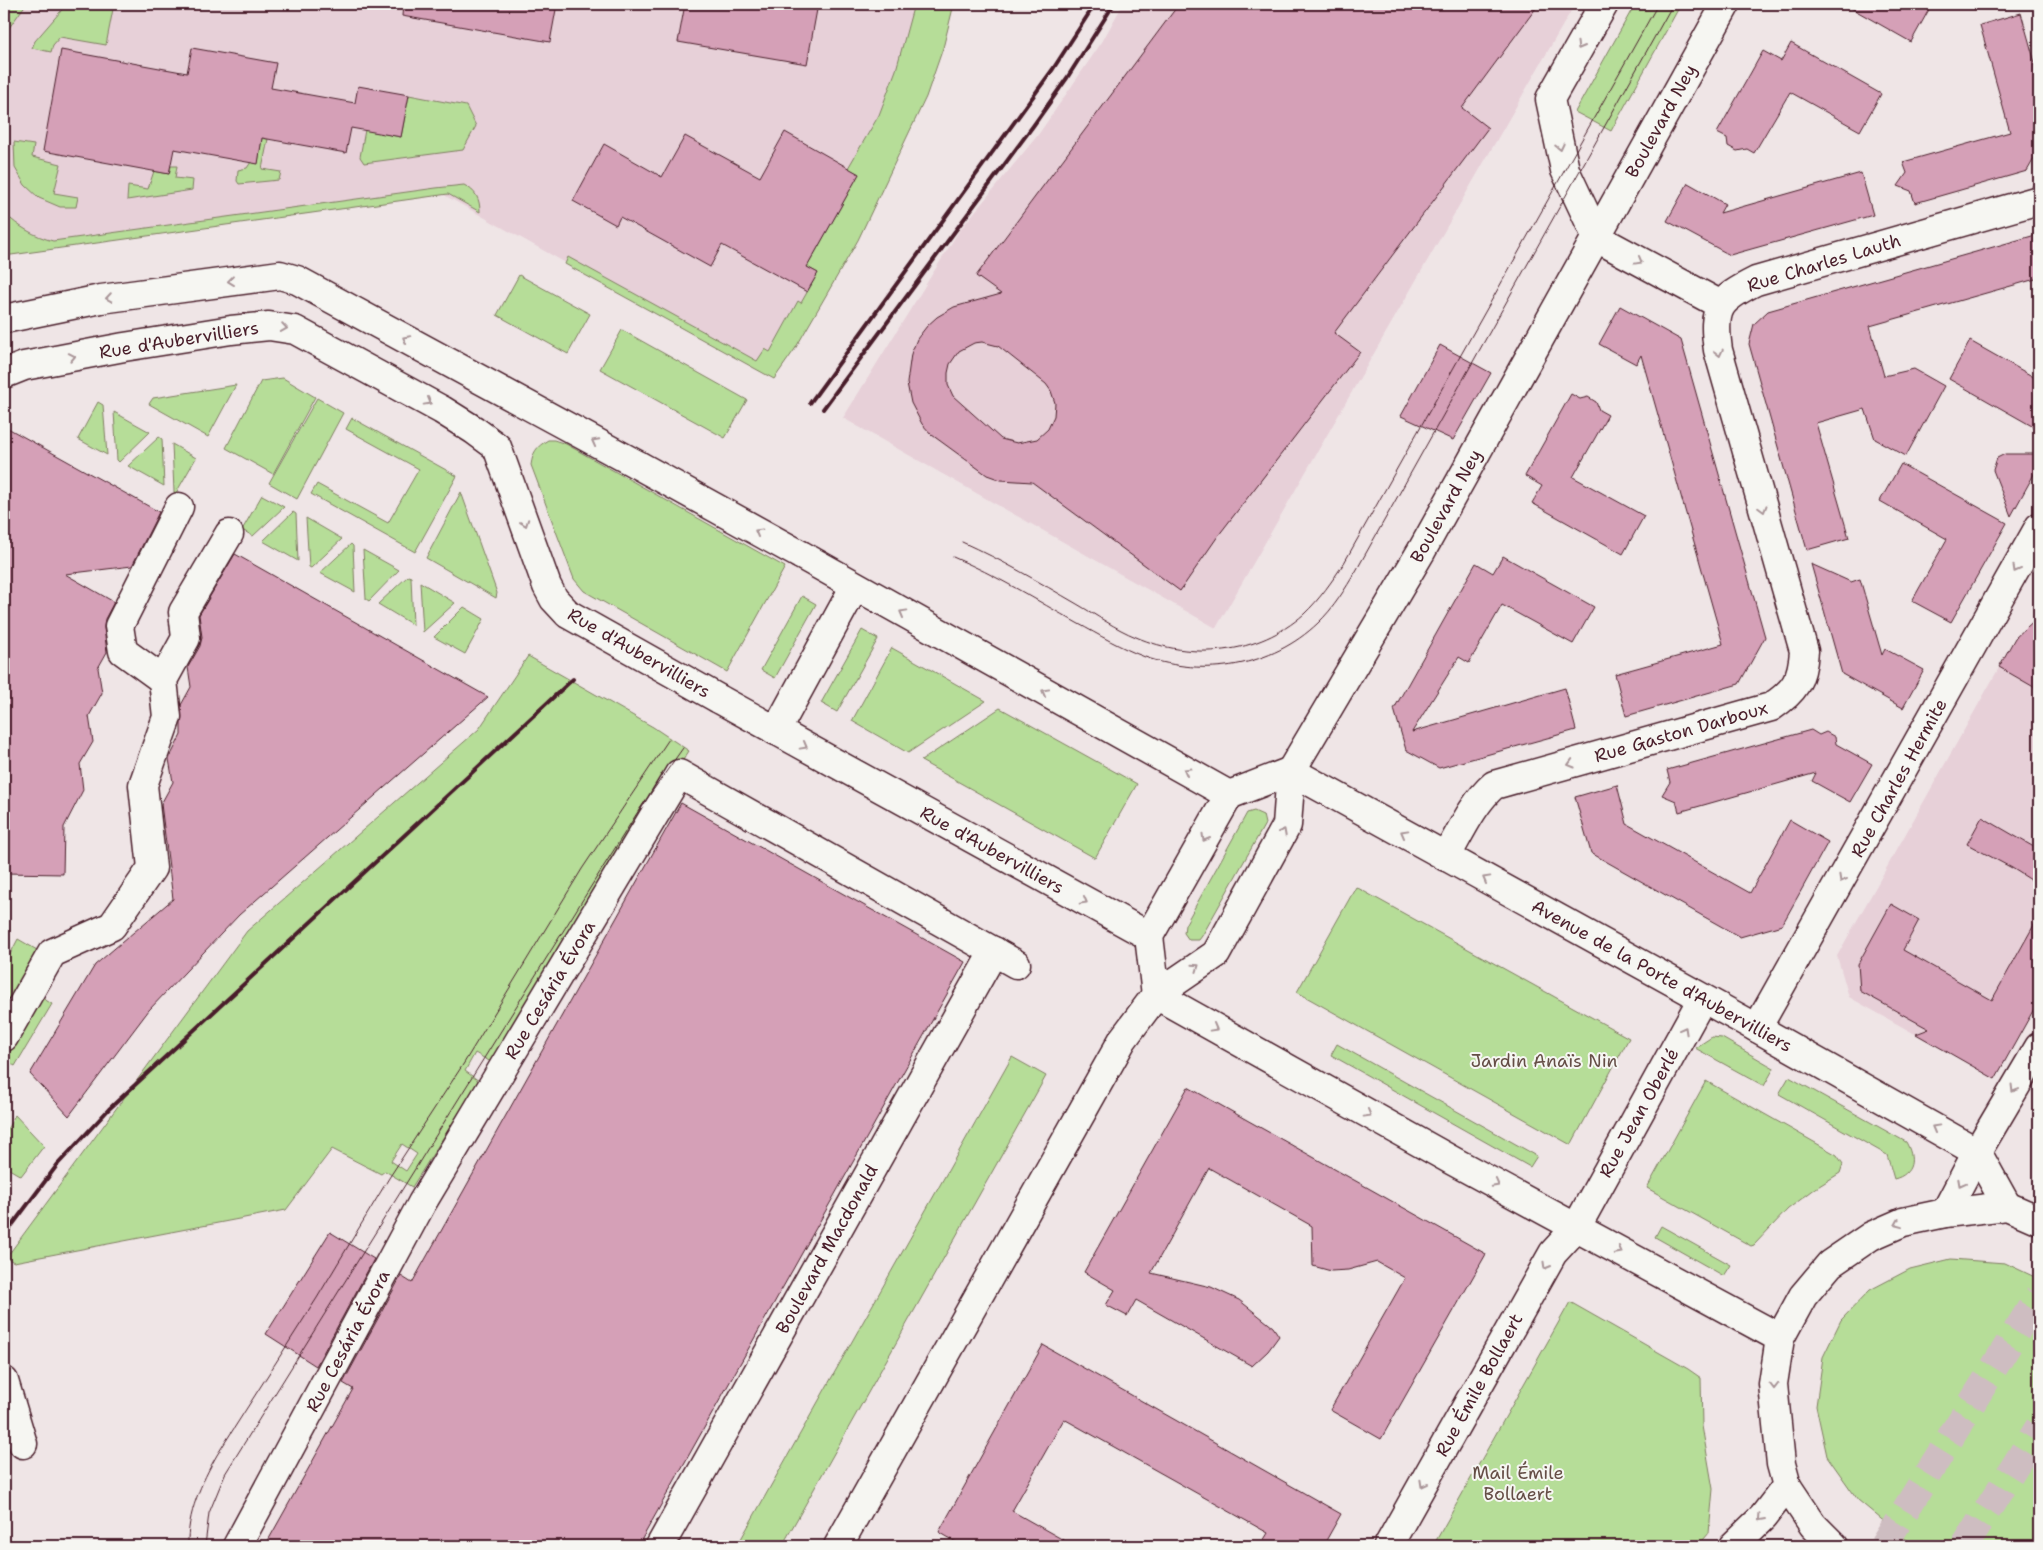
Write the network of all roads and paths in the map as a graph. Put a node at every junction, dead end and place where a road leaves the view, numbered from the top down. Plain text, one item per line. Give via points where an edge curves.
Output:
1 (1604, 4) edge
2 (1726, 4) edge
3 (2039, 200) edge
4 (1597, 238) junction
5 (1720, 306) junction
6 (4, 319) edge
7 (4, 374) edge
8 (180, 507) dead end
9 (2039, 527) edge
10 (229, 534) dead end
11 (855, 586) junction
12 (164, 680) junction
13 (776, 731) junction
14 (1291, 771) junction
15 (1230, 795) junction
16 (1446, 857) junction
17 (1149, 936) junction
18 (1005, 957) joint
19 (1156, 996) junction
20 (1702, 999) junction
21 (1758, 1028) junction
22 (4, 1037) edge
23 (2039, 1047) edge
24 (1977, 1152) junction
25 (2007, 1206) junction
26 (1945, 1213) junction
27 (2039, 1220) edge
28 (1576, 1228) junction
29 (1780, 1338) junction
30 (4, 1381) edge
31 (23, 1444) dead end
32 (1787, 1486) junction
33 (237, 1546) edge
34 (660, 1546) edge
35 (838, 1546) edge
36 (1388, 1546) edge
37 (1732, 1546) edge
38 (1834, 1546) edge

1 -> 4 main road via 1550,99 1565,170
2 - 4 main road, Boulevard Ney
3 - 5 main road, Rue Charles Lauth via 1756,281 1734,292
4 -> 5 main road
4 - 14 main road, Boulevard Ney via 1418,556
5 -> 16 main road, Rue Gaston Darboux via 1715,326 1718,350 1804,651 1803,668 1796,685 1771,707 1494,785
11 -> 6 main road, bridge via 297,280 280,276 101,299
7 -> 13 main road, Rue d'Aubervilliers, bridge via 24,366 231,330 269,326 295,330 442,410 497,447 547,586 568,614
8 - 12 main road via 119,626 123,651
9 -> 21 main road, Rue Charles Hermite
10 - 12 main road via 183,612 186,638
11 - 13 main road
15 -> 11 main road
12 - 22 main road via 167,717 143,785 152,868 112,926 52,954
13 -> 17 main road, Rue d'Aubervilliers
14 - 15 main road
16 -> 14 main road, Avenue de la Porte d'Aubervilliers
19 -> 14 main road via 1216,954 1287,825
15 -> 17 main road
20 -> 16 main road, Avenue de la Porte d'Aubervilliers
17 - 19 main road
18 - 33 main road, Rue Cesária Évora via 679,774 422,1203
18 - 34 main road, Boulevard Macdonald
19 -> 28 main road
19 - 35 main road via 1114,1053
20 - 21 main road, Avenue de la Porte d'Aubervilliers
28 -> 20 main road, Rue Jean Oberlé
24 -> 21 main road, Avenue de la Porte d'Aubervilliers
23 -> 24 main road
24 - 25 main road
24 -> 26 main road
25 - 26 main road
25 - 27 main road
26 -> 29 main road via 1903,1222 1879,1232 1830,1264 1803,1296
28 -> 29 main road
28 -> 36 main road, Rue Émile Bollaert via 1553,1253
29 -> 32 main road via 1772,1384 1781,1464
30 - 31 main road
32 -> 37 main road via 1763,1516
32 - 38 main road via 1813,1525

